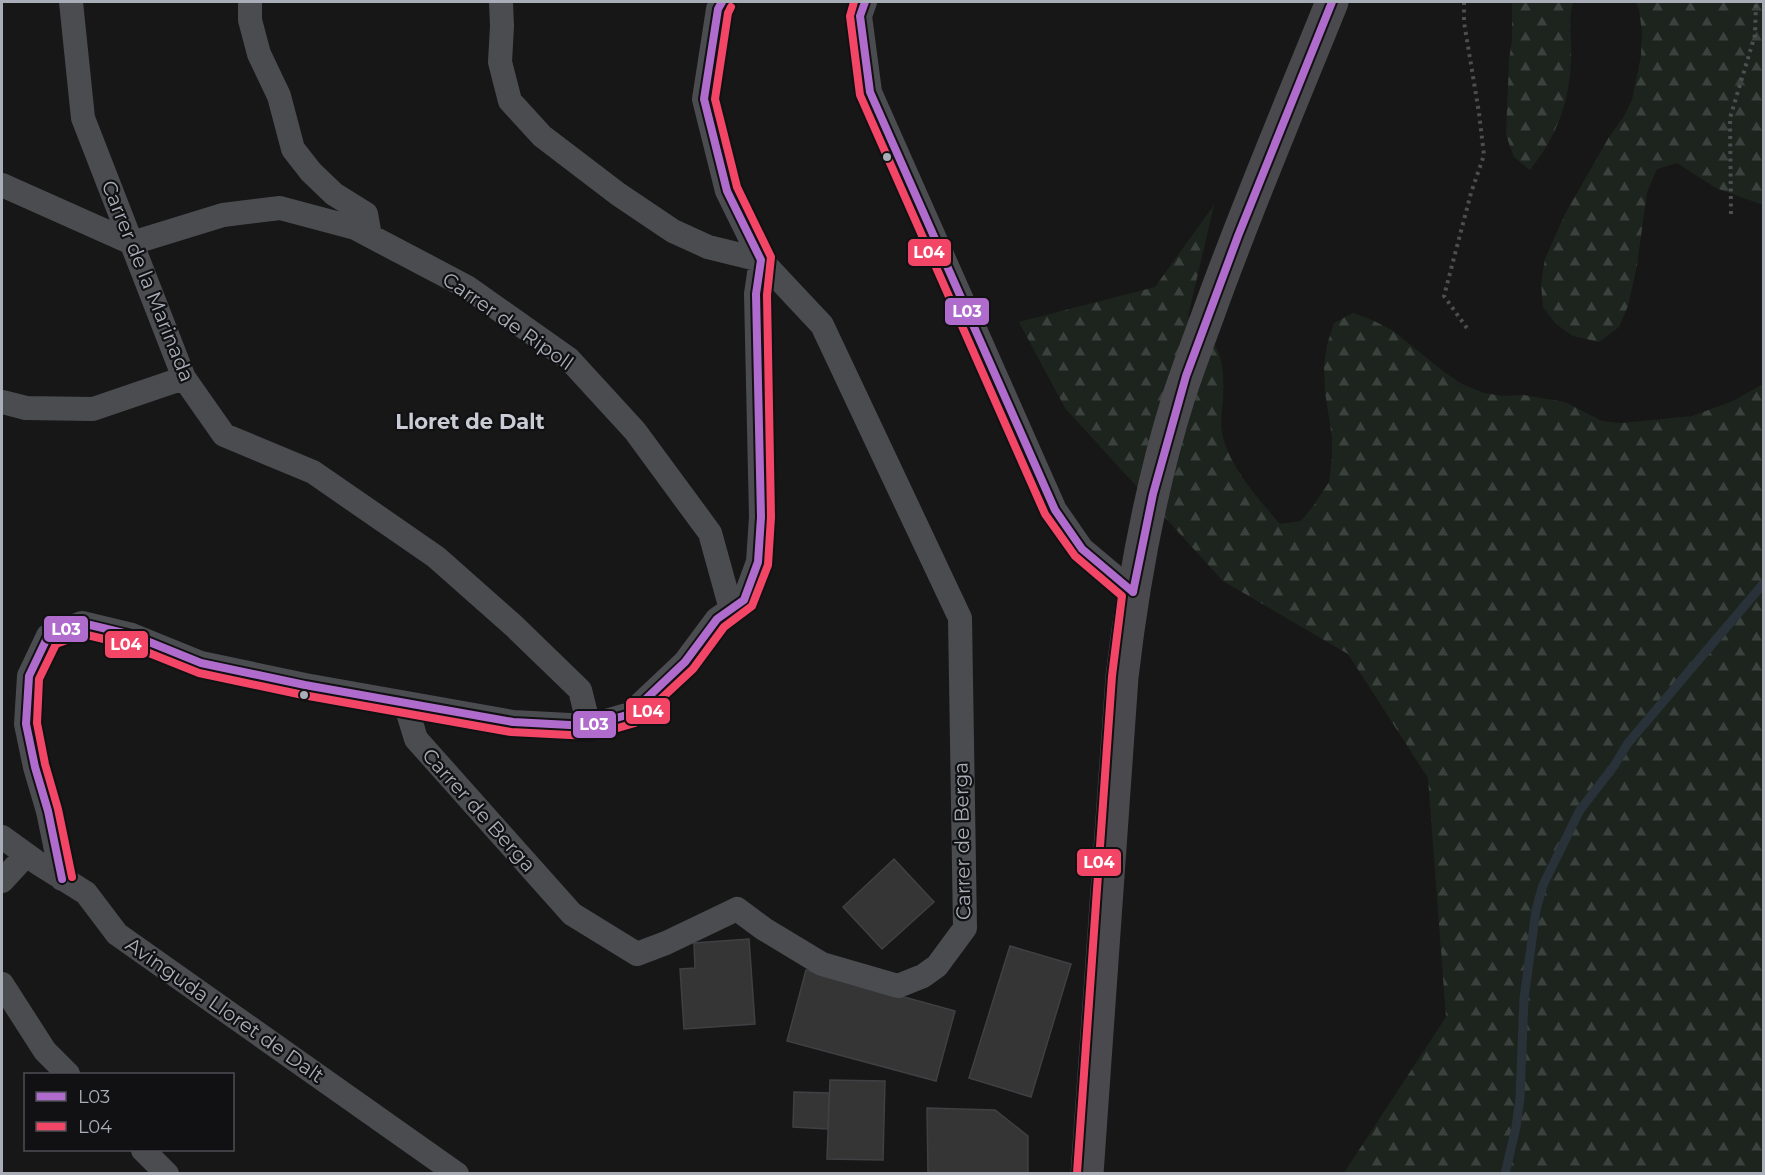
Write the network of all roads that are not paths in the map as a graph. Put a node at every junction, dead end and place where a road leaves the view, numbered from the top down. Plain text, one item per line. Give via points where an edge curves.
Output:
1 (71, 2) edge
2 (250, 2) edge
3 (501, 2) edge
4 (722, 2) edge
5 (866, 2) edge
6 (1332, 2) edge
7 (2, 184) edge
8 (370, 236) junction
9 (132, 243) junction
10 (761, 260) junction
11 (184, 378) junction
12 (2, 402) edge
13 (1133, 592) junction
14 (731, 609) junction
15 (405, 703) junction
16 (589, 726) junction
17 (2, 837) edge
18 (26, 855) junction
19 (63, 879) junction
20 (2, 880) edge
21 (2, 984) edge
22 (67, 1073) edge
23 (145, 1151) edge
24 (167, 1173) edge
25 (457, 1173) edge
26 (1087, 1173) edge

1 - 9 street, Carrer de la Marinada via 83,118
2 - 8 street via 250,20 279,96 293,149 334,194 366,214
3 - 10 street via 500,62 510,101 542,136 673,231 708,247
4 - 10 street via 704,99 727,192
5 - 13 street via 860,16 870,92 1055,510 1082,549
6 - 13 main road via 1264,165 1179,396 1156,477
7 - 9 street
8 - 9 street, Carrer de Ripoll via 355,228 280,208 223,215
8 - 14 street, Carrer de Ripoll via 467,287 569,359 635,431 710,533
9 - 11 street, Carrer de la Marinada
10 - 14 street via 756,294 761,517 758,562 744,600
10 - 15 street, Carrer de Berga via 822,325 960,618 965,928 937,966 898,986 872,979 822,964 737,909 637,954 573,914 416,739
11 - 12 street via 93,409 27,408
11 - 16 street, Carrer de la Marinada via 224,435 313,471 436,557 580,690
13 - 26 main road via 1122,677
14 - 16 street via 717,619 685,662 630,714
15 - 16 street via 513,722
15 - 19 street via 201,663 132,635 82,623 48,636 29,676 26,724
17 - 18 street, Avinguda Lloret de Dalt
18 - 19 street, Avinguda Lloret de Dalt
18 - 20 street
19 - 25 street, Avinguda Lloret de Dalt via 86,893 117,934
21 - 22 street via 45,1051
23 - 24 street

